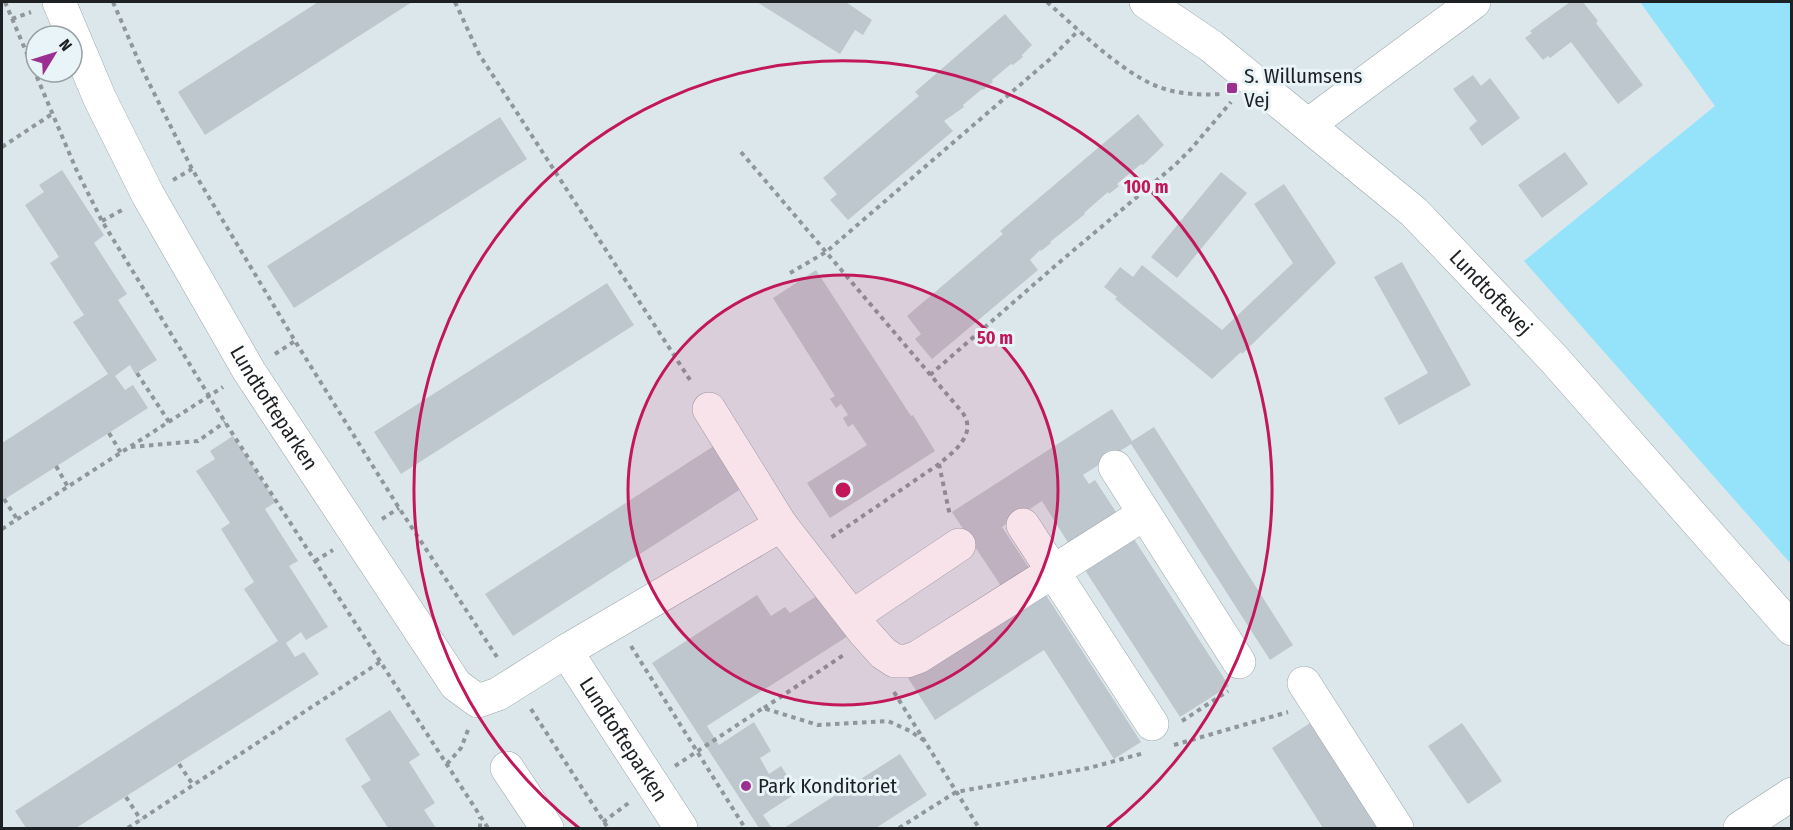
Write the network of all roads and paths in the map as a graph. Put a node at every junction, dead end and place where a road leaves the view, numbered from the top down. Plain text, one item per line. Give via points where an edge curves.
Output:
1 (5, 2) edge
2 (59, 2) edge
3 (113, 2) edge
4 (455, 2) edge
5 (1047, 2) edge
6 (1146, 2) edge
7 (1474, 2) edge
8 (1079, 30) junction
9 (1244, 85) junction
10 (52, 114) junction
11 (1308, 125) junction
12 (2, 147) edge
13 (741, 152) dead end
14 (826, 252) junction
15 (790, 273) dead end
16 (137, 373) dead end
17 (930, 375) junction
18 (210, 396) junction
19 (709, 409) joint
20 (169, 422) junction
21 (225, 422) junction
22 (109, 433) dead end
23 (130, 447) junction
24 (121, 453) junction
25 (939, 464) junction
26 (56, 466) dead end
27 (1115, 467) dead end
28 (68, 487) junction
29 (4, 499) dead end
30 (1144, 514) junction
31 (17, 519) junction
32 (781, 525) junction
33 (1023, 525) dead end
34 (2, 529) edge
35 (833, 536) dead end
36 (959, 545) joint
37 (1053, 571) junction
38 (616, 622) junction
39 (859, 625) junction
40 (1791, 629) edge
41 (566, 651) junction
42 (380, 662) junction
43 (1234, 676) joint
44 (514, 683) junction
45 (1304, 683) dead end
46 (894, 692) dead end
47 (478, 701) junction
48 (763, 708) junction
49 (1158, 731) junction
50 (925, 741) junction
51 (696, 750) junction
52 (1124, 759) dead end
53 (179, 764) dead end
54 (447, 765) junction
55 (507, 768) dead end
56 (193, 785) junction
57 (956, 792) junction
58 (1791, 794) edge
59 (126, 797) dead end
60 (480, 816) junction
61 (141, 820) junction
62 (128, 828) edge
63 (480, 828) edge
64 (488, 828) edge
65 (547, 828) edge
66 (608, 828) edge
67 (681, 828) edge
68 (746, 828) edge
69 (899, 828) edge
70 (979, 828) edge
71 (1397, 828) edge
72 (1740, 828) edge

1 - 10 path
2 - 47 street, Lundtofteparken via 100,99 148,195 249,371 456,685
3 - 44 path via 192,169 399,508
4 - 19 path via 479,54
5 - 8 path
6 - 9 street, Lundtoftevej via 1211,46
7 - 11 street
8 - 9 path via 1145,81 1175,92 1202,95
8 - 14 path via 1050,60
9 - 11 street, Lundtoftevej
9 - 17 path via 1175,165
10 - 12 path
10 - 18 path via 102,221
11 - 40 street, Lundtoftevej via 1423,221 1553,358
13 - 14 path
14 - 15 path
14 - 17 path
16 - 20 path
17 - 25 path via 967,419 969,427 954,452
18 - 20 path
18 - 21 path
19 - 32 street
20 - 23 path
21 - 23 path via 198,441
21 - 42 path
22 - 24 path
23 - 24 path
24 - 28 path
25 - 35 path
25 - 36 path
26 - 28 path
27 - 30 street
28 - 31 path
29 - 31 path
30 - 37 street
30 - 43 street
31 - 34 path
32 - 38 street
32 - 39 street
33 - 37 street
36 - 39 street
37 - 39 street via 907,661 895,661 883,653
37 - 49 street
38 - 41 street
38 - 51 path
39 - 48 path via 862,642
41 - 44 street
41 - 67 street, Lundtofteparken
42 - 54 path
42 - 56 path
43 - 49 path
44 - 47 street
44 - 66 path
45 - 71 street
46 - 50 path
47 - 54 path via 461,748
48 - 50 path via 818,725 888,721
48 - 51 path
49 - 52 path
50 - 57 path
51 - 68 path
53 - 56 path
54 - 60 path
55 - 65 street
56 - 61 path
57 - 69 path
57 - 70 path
58 - 72 street
59 - 61 path
60 - 63 path
60 - 64 path
61 - 62 path

